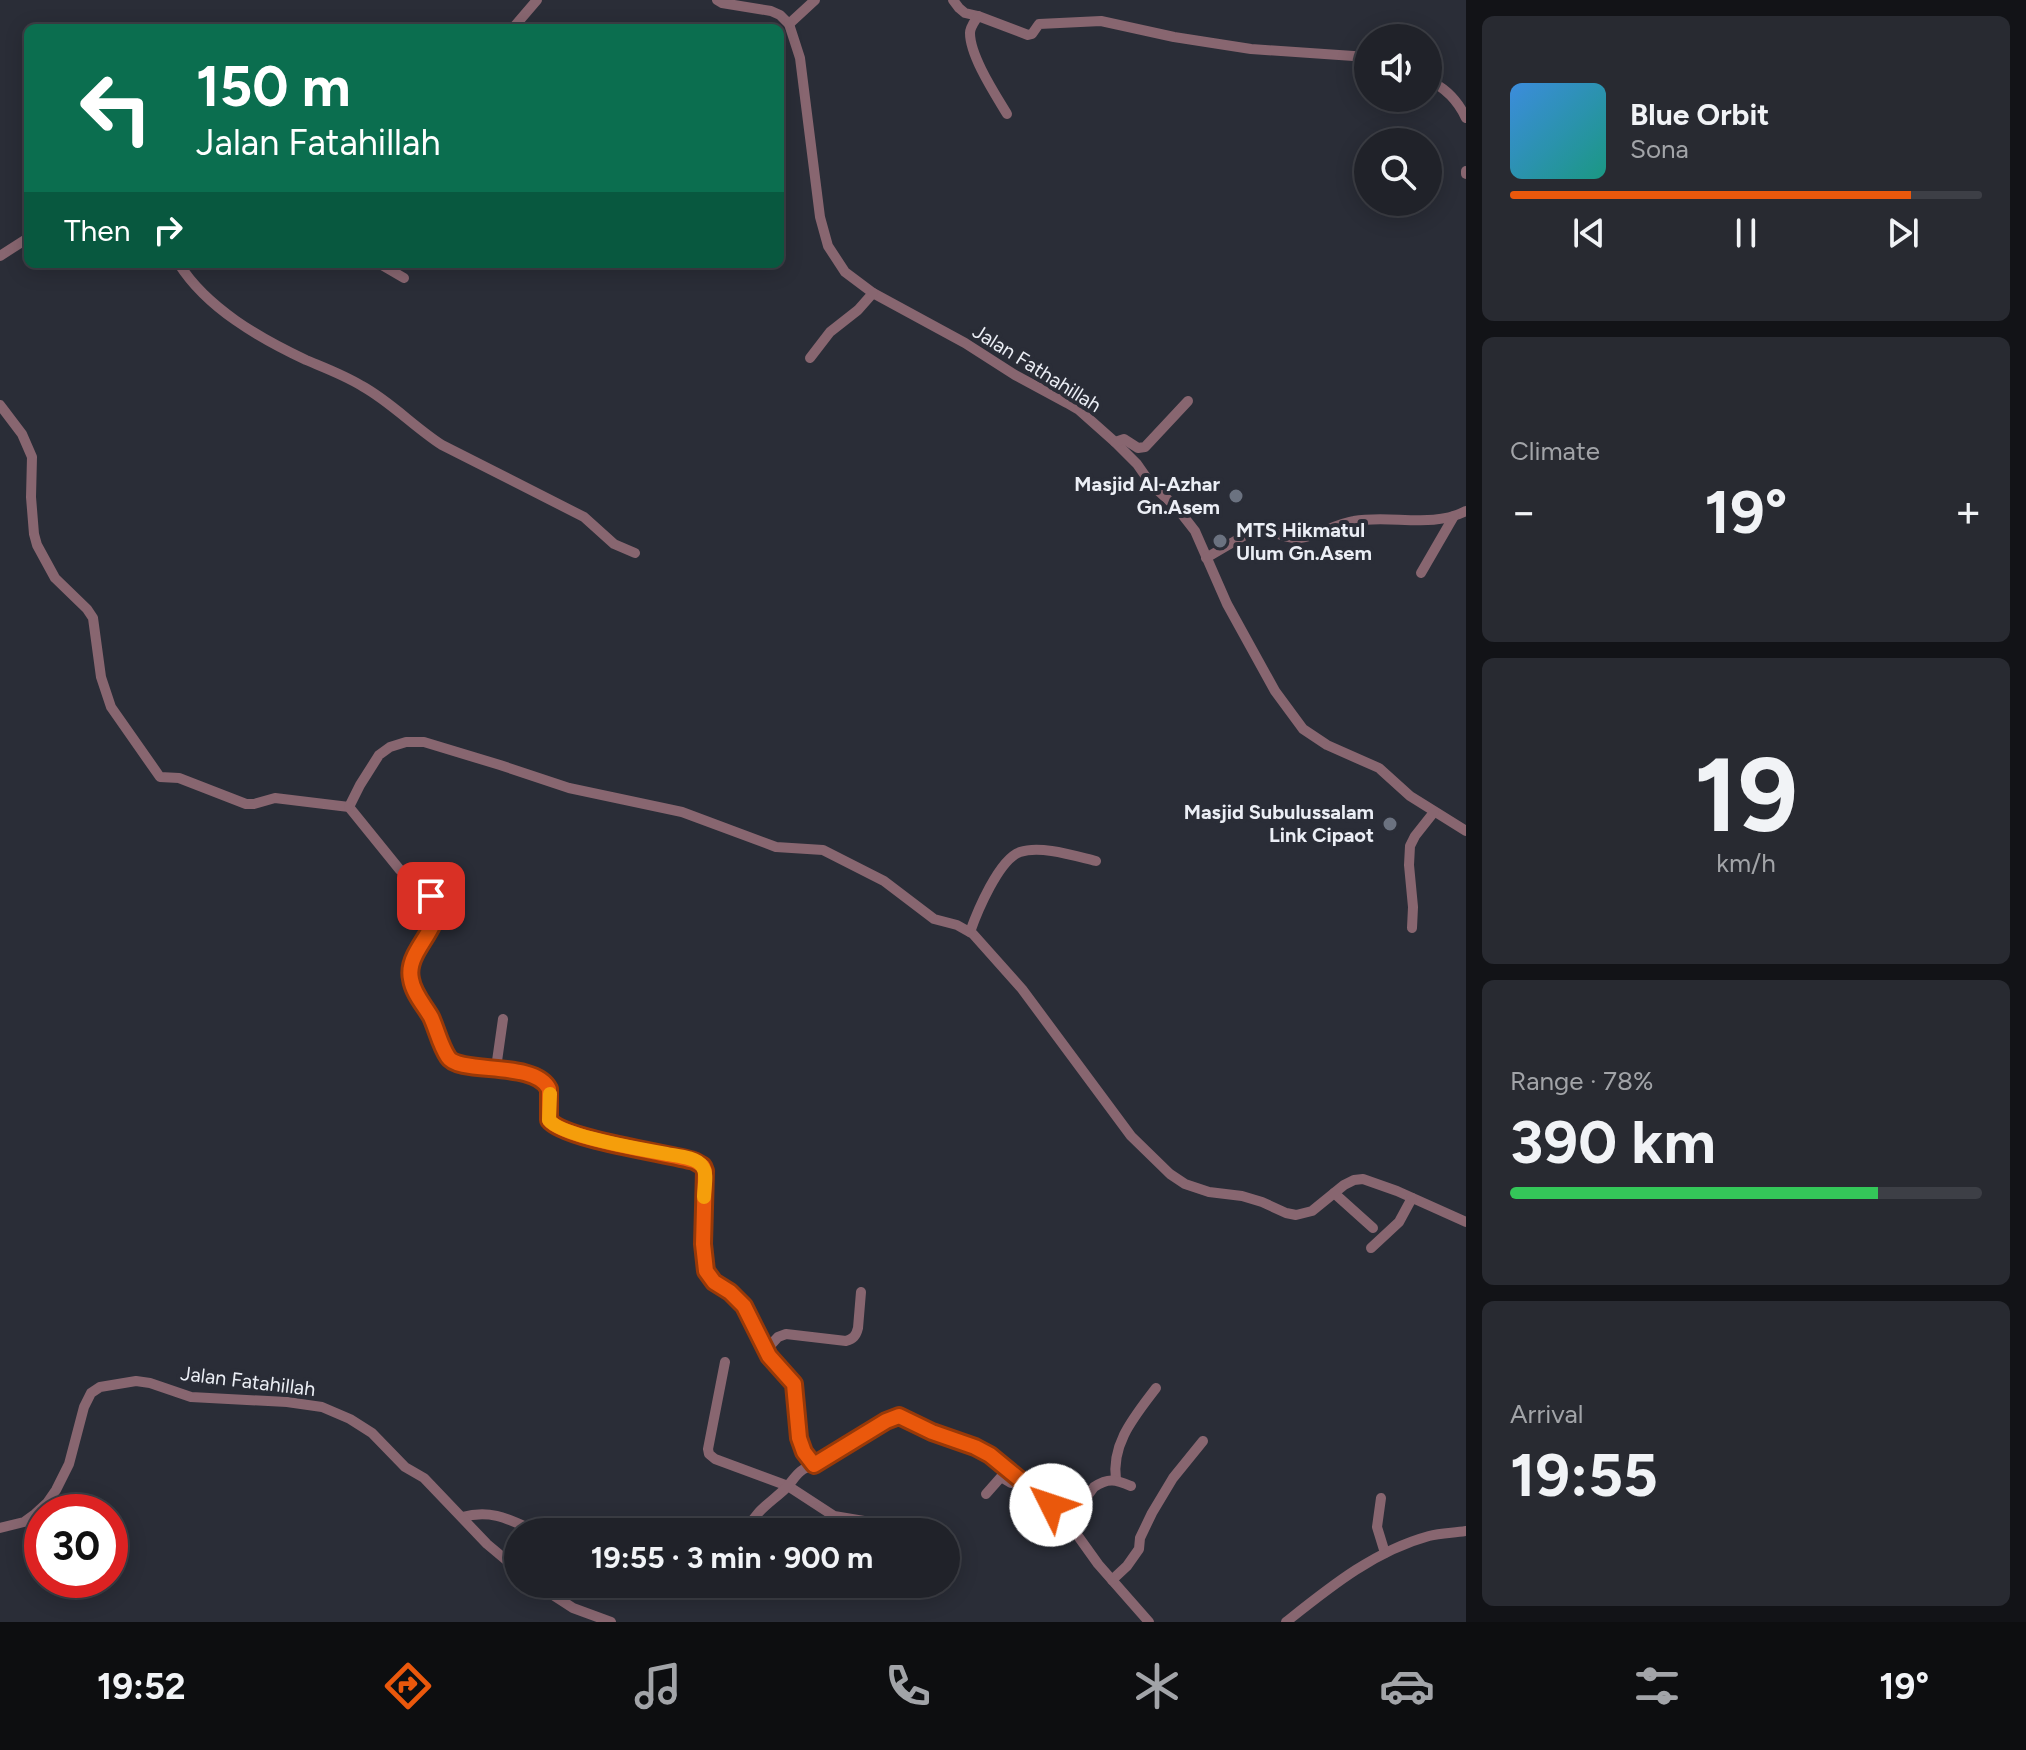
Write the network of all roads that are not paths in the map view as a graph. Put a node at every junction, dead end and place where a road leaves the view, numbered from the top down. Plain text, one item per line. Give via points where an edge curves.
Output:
1 (537, 0) edge
2 (717, 0) edge
3 (815, 0) edge
4 (953, 0) edge
5 (978, 16) junction
6 (516, 24) edge
7 (789, 24) junction
8 (1354, 56) edge
9 (1442, 89) edge
10 (1007, 114) dead end
11 (1466, 118) edge
12 (24, 241) edge
13 (0, 256) edge
14 (182, 268) edge
15 (387, 268) edge
16 (404, 278) dead end
17 (873, 293) junction
18 (810, 358) dead end
19 (1188, 401) dead end
20 (0, 405) edge
21 (1115, 442) junction
22 (1466, 511) edge
23 (1454, 516) junction
24 (635, 553) dead end
25 (1206, 558) junction
26 (1421, 573) dead end
27 (349, 807) junction
28 (1434, 812) junction
29 (1466, 831) edge
30 (1096, 861) dead end
31 (1412, 928) dead end
32 (970, 932) junction
33 (503, 1019) dead end
34 (496, 1068) junction
35 (1334, 1193) junction
36 (1412, 1198) junction
37 (1466, 1222) edge
38 (1373, 1228) dead end
39 (1371, 1248) dead end
40 (861, 1292) dead end
41 (766, 1350) junction
42 (725, 1362) dead end
43 (1156, 1388) dead end
44 (1203, 1441) dead end
45 (814, 1465) junction
46 (1018, 1477) junction
47 (1116, 1480) junction
48 (788, 1486) junction
49 (1131, 1486) dead end
50 (986, 1494) dead end
51 (1381, 1498) dead end
52 (462, 1517) junction
53 (504, 1518) edge
54 (754, 1518) edge
55 (846, 1518) edge
56 (1068, 1522) junction
57 (0, 1528) edge
58 (1466, 1531) edge
59 (1385, 1553) junction
60 (504, 1558) edge
61 (1112, 1580) junction
62 (558, 1598) edge
63 (611, 1622) edge
64 (1149, 1622) edge
65 (1286, 1622) edge

1 - 6 street
2 - 7 street via 771,11
3 - 7 street
4 - 5 street via 965,13
5 - 8 street via 1028,35 1039,24 1101,21 1251,49
5 - 10 street via 970,34 974,50
7 - 17 street, Jalan Fathahillah via 800,58 828,246 845,272
9 - 11 street
12 - 13 street
14 - 24 street via 210,300 239,322 362,385 442,445 584,517 614,544
15 - 16 street
17 - 18 street
17 - 21 street, Jalan Fathahillah via 1079,410
19 - 21 street via 1145,447 1124,439
20 - 27 street via 32,457 37,545 55,578 93,618 111,707 160,777 179,778 246,804 275,798
21 - 25 street, Jalan Fathahillah via 1177,508 1195,531
22 - 23 street
23 - 25 street via 1366,519 1296,538 1260,529
23 - 26 street
25 - 28 street, Jalan Fathahillah via 1268,680 1303,729 1379,768
27 - 32 street via 379,755 406,742 424,742 569,788 682,812 776,847 823,850 884,881 934,919
27 - 34 street via 394,863 438,905 437,917 411,963 410,977 448,1057 460,1065
28 - 29 street, Jalan Fathahillah
28 - 31 street via 1410,846
30 - 32 street via 1052,852 1016,854 988,890
32 - 35 street via 1022,989 1131,1136 1175,1178 1296,1215 1312,1211
33 - 34 street
34 - 41 street via 545,1082 549,1120 555,1126 703,1166 706,1271 744,1306
35 - 36 street via 1363,1179
35 - 38 street
36 - 37 street
36 - 39 street via 1399,1222
40 - 41 street via 858,1328 851,1340 791,1333
41 - 45 street via 794,1384 799,1438
42 - 48 street via 709,1454
43 - 47 street via 1121,1439
44 - 61 street via 1152,1513 1139,1549
45 - 46 street via 899,1416 975,1447
45 - 48 street via 794,1475
46 - 50 street via 1011,1483 1001,1477
46 - 56 street
47 - 49 street
47 - 56 street via 1094,1487
48 - 54 street
48 - 55 street via 834,1516
51 - 59 street via 1377,1527
52 - 53 street via 483,1513
52 - 57 street, Jalan Fatahillah via 372,1433 337,1413 287,1402 191,1397 136,1381 91,1393 56,1490 24,1522
52 - 60 street, Jalan Fatahillah
56 - 61 street
58 - 59 street via 1433,1535
59 - 65 street via 1322,1592
61 - 64 street
62 - 63 street

